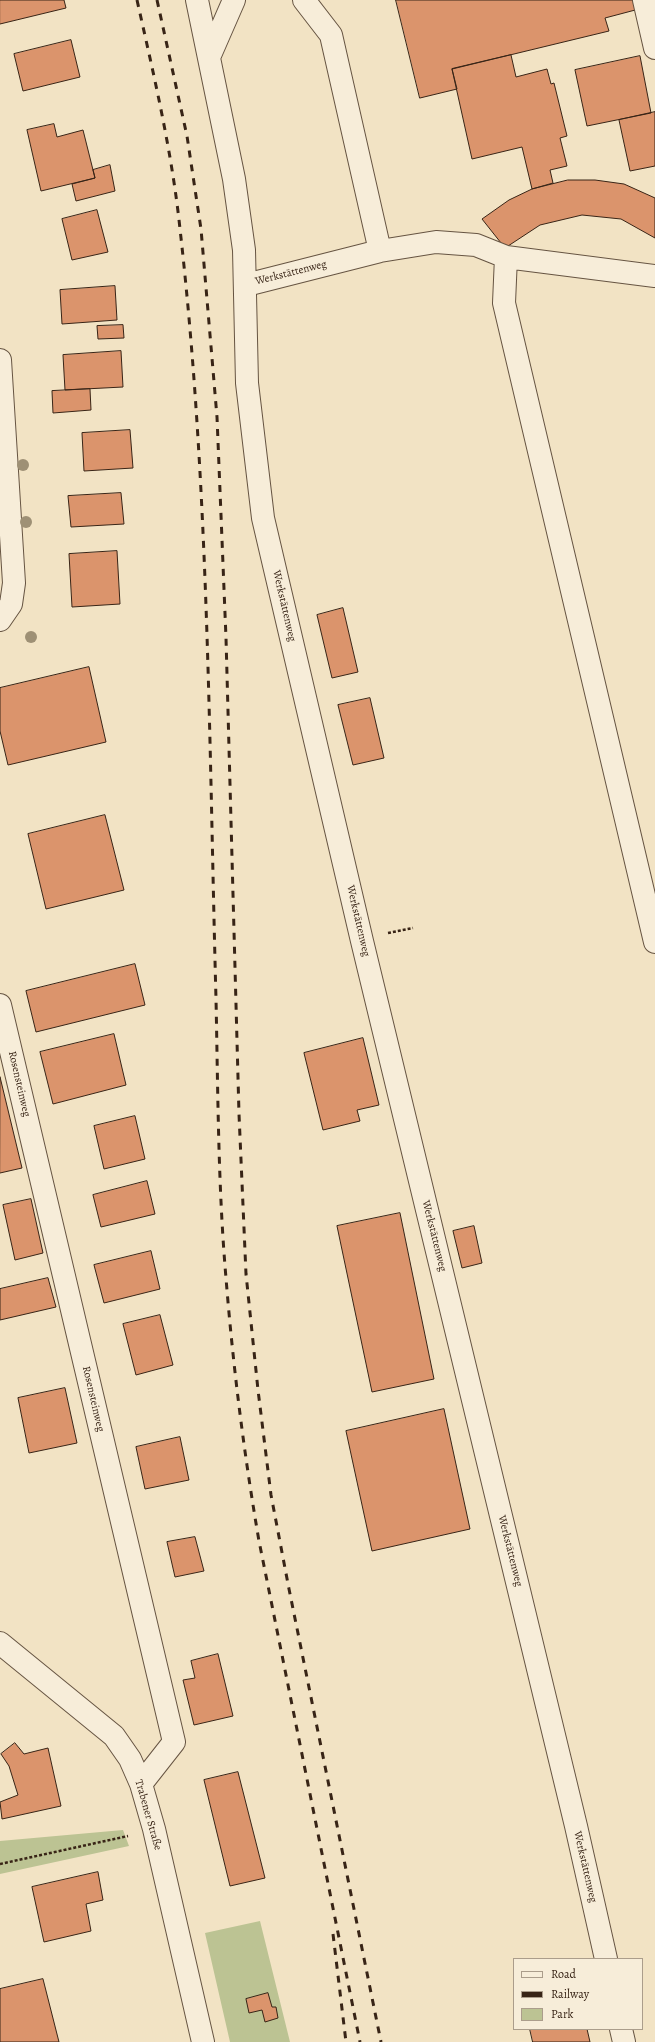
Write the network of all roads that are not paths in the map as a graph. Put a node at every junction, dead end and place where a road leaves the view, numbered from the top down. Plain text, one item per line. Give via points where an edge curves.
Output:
1 (197, 0) edge
2 (234, 0) edge
3 (304, 0) edge
4 (644, 0) edge
5 (655, 48) edge
6 (210, 55) junction
7 (380, 251) junction
8 (506, 257) junction
9 (655, 276) edge
10 (246, 285) junction
11 (0, 360) edge
12 (0, 620) edge
13 (655, 942) edge
14 (0, 1005) edge
15 (0, 1643) edge
16 (141, 1784) junction
17 (606, 1958) edge
18 (622, 2030) edge
19 (203, 2042) edge
20 (624, 2042) edge

1 - 6 street
2 - 6 street
3 - 7 street via 331,35
4 - 5 street
6 - 10 street via 234,179
7 - 8 street, Werkstättenweg via 436,242 476,245
7 - 10 street, Werkstättenweg
8 - 9 street, Werkstättenweg
8 - 13 street via 504,303
10 - 17 street, Werkstättenweg via 247,384 263,518
11 - 12 street via 14,583 11,604
14 - 16 street, Rosensteinweg via 174,1742
15 - 16 street, Trabener Straße via 114,1736 130,1759
16 - 19 street, Trabener Straße via 154,1829
18 - 20 street

